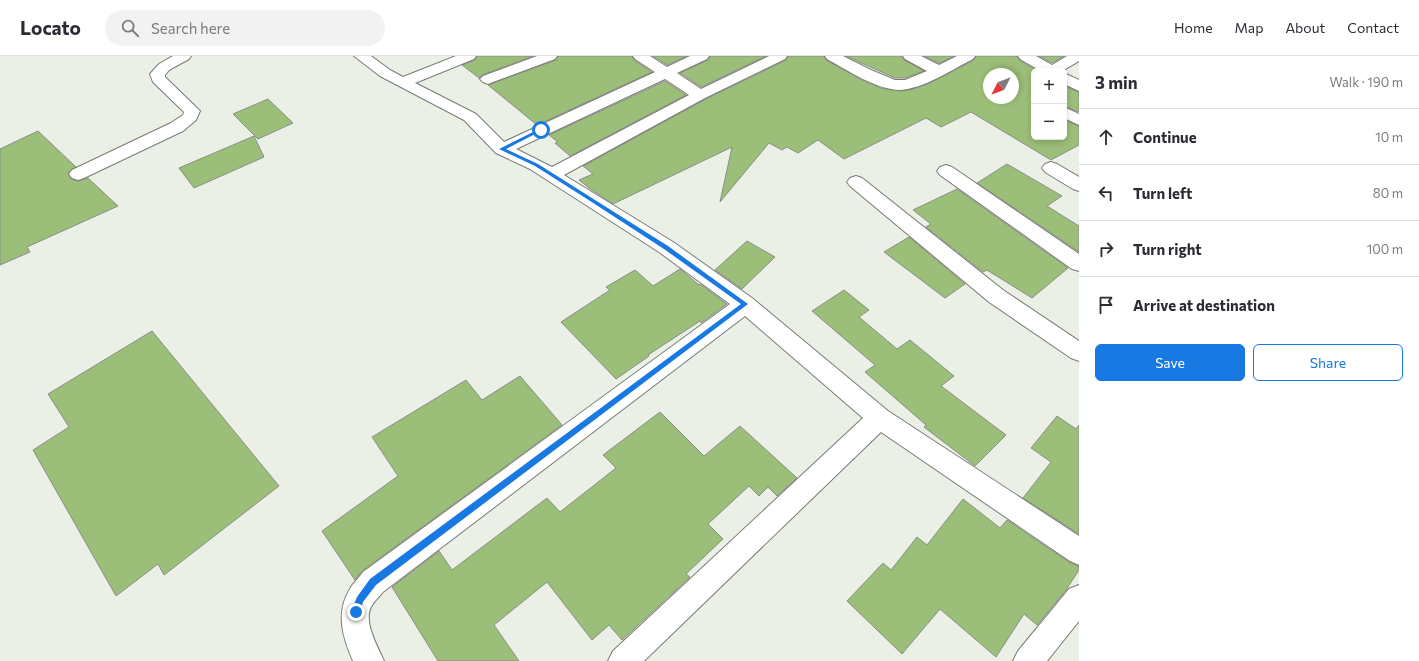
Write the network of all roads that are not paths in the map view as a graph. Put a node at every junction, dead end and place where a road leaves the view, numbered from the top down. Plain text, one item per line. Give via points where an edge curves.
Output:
1 (184, 56) edge
2 (361, 56) edge
3 (469, 56) edge
4 (550, 56) edge
5 (640, 56) edge
6 (702, 56) edge
7 (780, 56) edge
8 (832, 56) edge
9 (910, 56) edge
10 (968, 56) edge
11 (1025, 56) edge
12 (1077, 56) edge
13 (1047, 68) edge
14 (1057, 68) edge
15 (939, 71) junction
16 (665, 73) junction
17 (488, 79) dead end
18 (1067, 80) edge
19 (403, 82) junction
20 (1079, 86) edge
21 (700, 95) junction
22 (1067, 114) edge
23 (1079, 120) edge
24 (502, 149) junction
25 (1051, 168) dead end
26 (946, 171) dead end
27 (78, 174) dead end
28 (551, 175) junction
29 (856, 182) dead end
30 (1079, 185) edge
31 (1079, 264) edge
32 (745, 304) junction
33 (1079, 352) edge
34 (880, 418) junction
35 (1079, 552) edge
36 (1079, 599) edge
37 (369, 661) edge
38 (623, 661) edge
39 (1028, 661) edge

1 - 27 street via 157,74 158,79 192,111 190,117 177,127
2 - 19 street
3 - 19 street
4 - 17 street
5 - 16 street
6 - 16 street
7 - 21 street
8 - 15 street via 896,85
9 - 15 street
10 - 15 street
11 - 13 street
12 - 14 street
16 - 21 street
16 - 24 street
18 - 20 street
19 - 24 street via 470,117
21 - 28 street
22 - 23 street
24 - 28 street
25 - 30 street
26 - 31 street
28 - 32 street via 666,248
29 - 33 street via 996,296
32 - 34 street
32 - 37 street via 373,582 360,600 356,612 356,628
34 - 35 street
34 - 38 street
36 - 39 street

